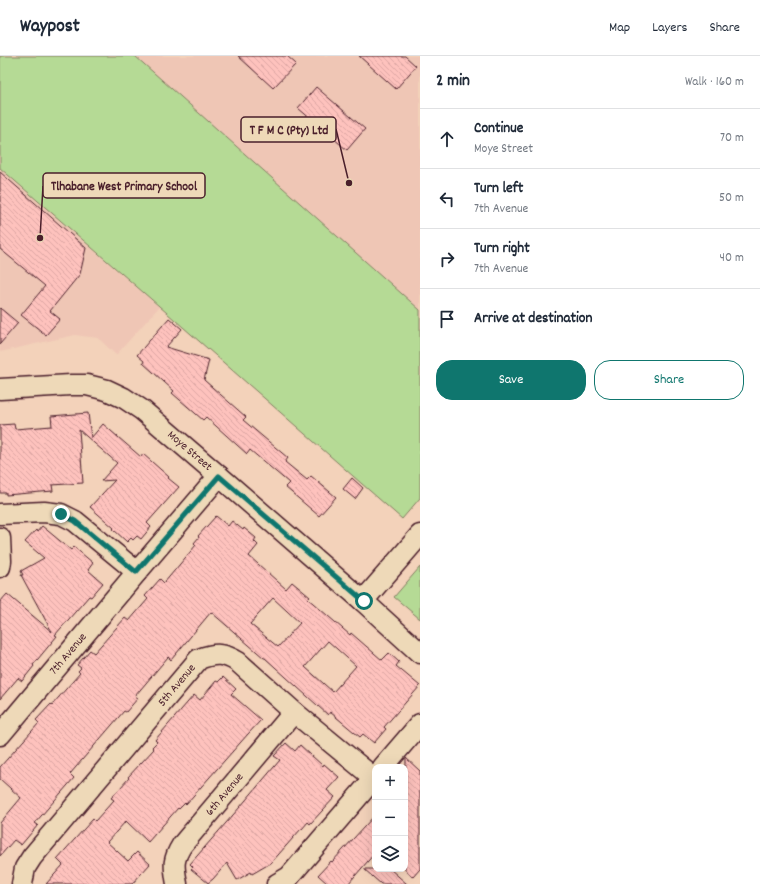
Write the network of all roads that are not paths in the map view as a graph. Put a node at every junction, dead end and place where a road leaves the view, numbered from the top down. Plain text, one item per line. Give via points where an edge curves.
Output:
1 (0, 389) edge
2 (219, 476) junction
3 (0, 514) edge
4 (420, 535) edge
5 (0, 538) edge
6 (0, 567) edge
7 (136, 572) junction
8 (364, 601) junction
9 (420, 653) edge
10 (294, 712) junction
11 (420, 724) edge
12 (0, 735) edge
13 (386, 764) edge
14 (372, 770) edge
15 (372, 781) edge
16 (22, 884) edge
17 (176, 884) edge
18 (277, 884) edge

1 - 2 street, Moye Street via 87,385 107,390 142,410
2 - 7 street, 7th Avenue
2 - 8 street, Moye Street
3 - 7 street via 61,514 75,521
4 - 8 street
5 - 6 street
7 - 12 street, 7th Avenue
8 - 9 street, Moye Street
10 - 14 street, 5th Avenue
10 - 16 street, 5th Avenue via 230,657 220,654 200,659 32,857 25,868
10 - 17 street, 6th Avenue via 182,845 176,855 174,866
11 - 13 street
15 - 18 street via 289,877

